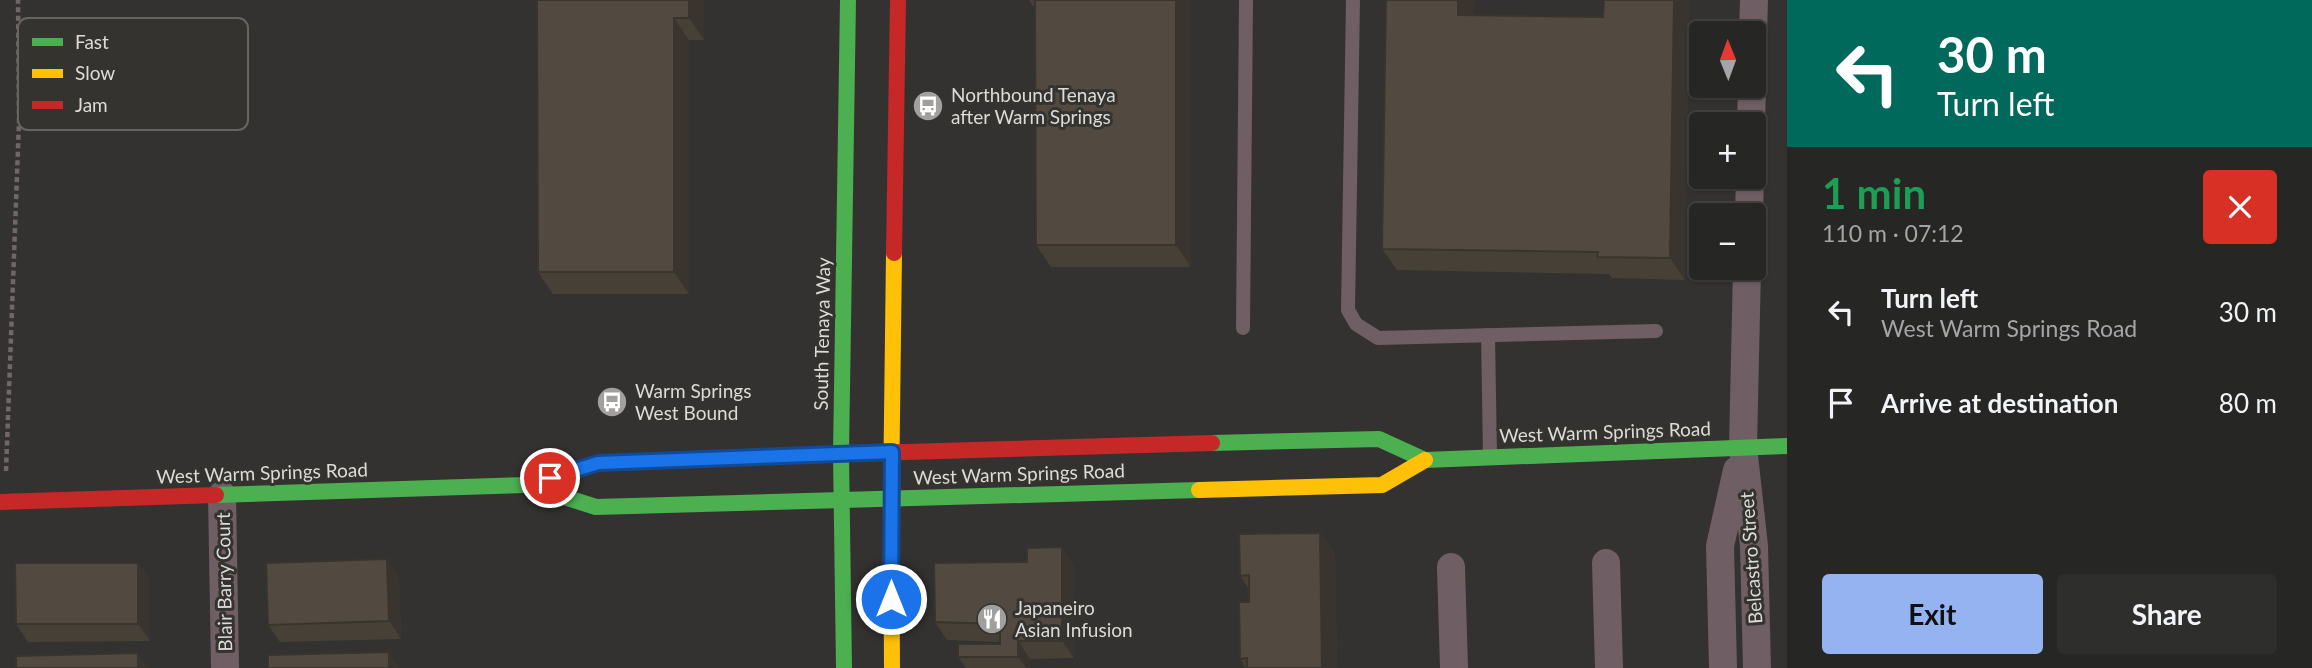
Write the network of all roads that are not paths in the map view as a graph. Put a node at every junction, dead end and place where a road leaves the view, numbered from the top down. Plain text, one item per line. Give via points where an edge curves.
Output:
1 (848, 0) edge
2 (898, 0) edge
3 (1246, 0) edge
4 (1353, 0) edge
5 (1754, 0) edge
6 (1754, 21) edge
7 (1747, 280) edge
8 (1243, 328) dead end
9 (1656, 331) dead end
10 (1488, 335) junction
11 (1787, 446) edge
12 (1743, 447) junction
13 (892, 452) junction
14 (841, 454) junction
15 (1490, 458) junction
16 (1425, 460) junction
17 (526, 485) junction
18 (222, 495) junction
19 (891, 498) junction
20 (842, 500) junction
21 (2, 502) edge
22 (1606, 563) dead end
23 (1451, 567) dead end
24 (225, 668) edge
25 (844, 668) edge
26 (892, 668) edge
27 (1454, 668) edge
28 (1609, 668) edge
29 (1723, 668) edge
30 (1758, 668) edge

1 - 14 main road, South Tenaya Way
2 - 13 main road
3 - 8 lane
4 - 10 lane via 1348,310 1356,324 1378,338
5 - 6 street
7 - 12 street, Belcastro Street
9 - 10 lane
10 - 15 lane
11 - 12 main road, West Warm Springs Road
12 - 15 main road, West Warm Springs Road
12 - 29 street, Belcastro Street via 1720,546
12 - 30 street, Belcastro Street via 1754,546
13 - 14 main road, West Warm Springs Road
13 - 16 main road, West Warm Springs Road via 1379,439
13 - 19 main road
14 - 17 main road, West Warm Springs Road via 598,463
14 - 20 main road, South Tenaya Way
15 - 16 main road, West Warm Springs Road
16 - 19 main road, West Warm Springs Road via 1382,485
17 - 18 main road, West Warm Springs Road
17 - 20 main road, West Warm Springs Road via 596,507
18 - 21 main road, West Warm Springs Road
18 - 24 street, Blair Barry Court
19 - 20 main road, West Warm Springs Road
19 - 26 main road
20 - 25 main road, South Tenaya Way
22 - 28 street
23 - 27 street

